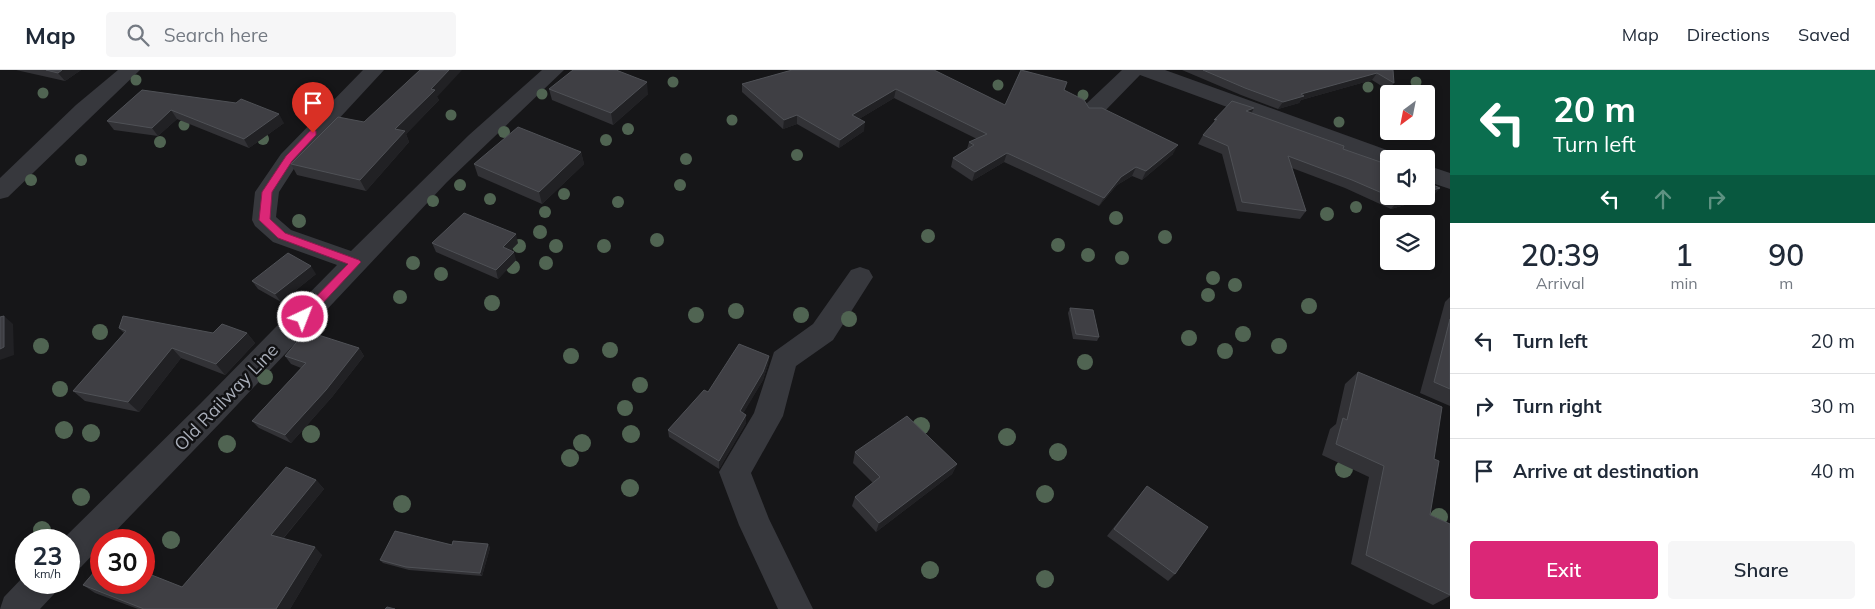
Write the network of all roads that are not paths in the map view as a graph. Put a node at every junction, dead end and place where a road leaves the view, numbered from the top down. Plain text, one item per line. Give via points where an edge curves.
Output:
1 (130, 70) edge
2 (374, 70) edge
3 (554, 70) edge
4 (1133, 70) edge
5 (1146, 70) edge
6 (1093, 110) edge
7 (1380, 155) edge
8 (1435, 175) edge
9 (1450, 181) edge
10 (0, 191) edge
11 (355, 262) junction
12 (860, 277) dead end
13 (80, 545) edge
14 (30, 594) edge
15 (16, 609) edge
16 (796, 609) edge

1 - 10 street
2 - 11 street via 289,158 267,192 264,220 282,236
3 - 11 street, Old Railway Line via 523,96
4 - 6 street
5 - 7 street
8 - 9 street
11 - 13 street, Old Railway Line via 238,386
12 - 16 street via 823,332 784,360 768,416 735,472 755,524
14 - 15 street

